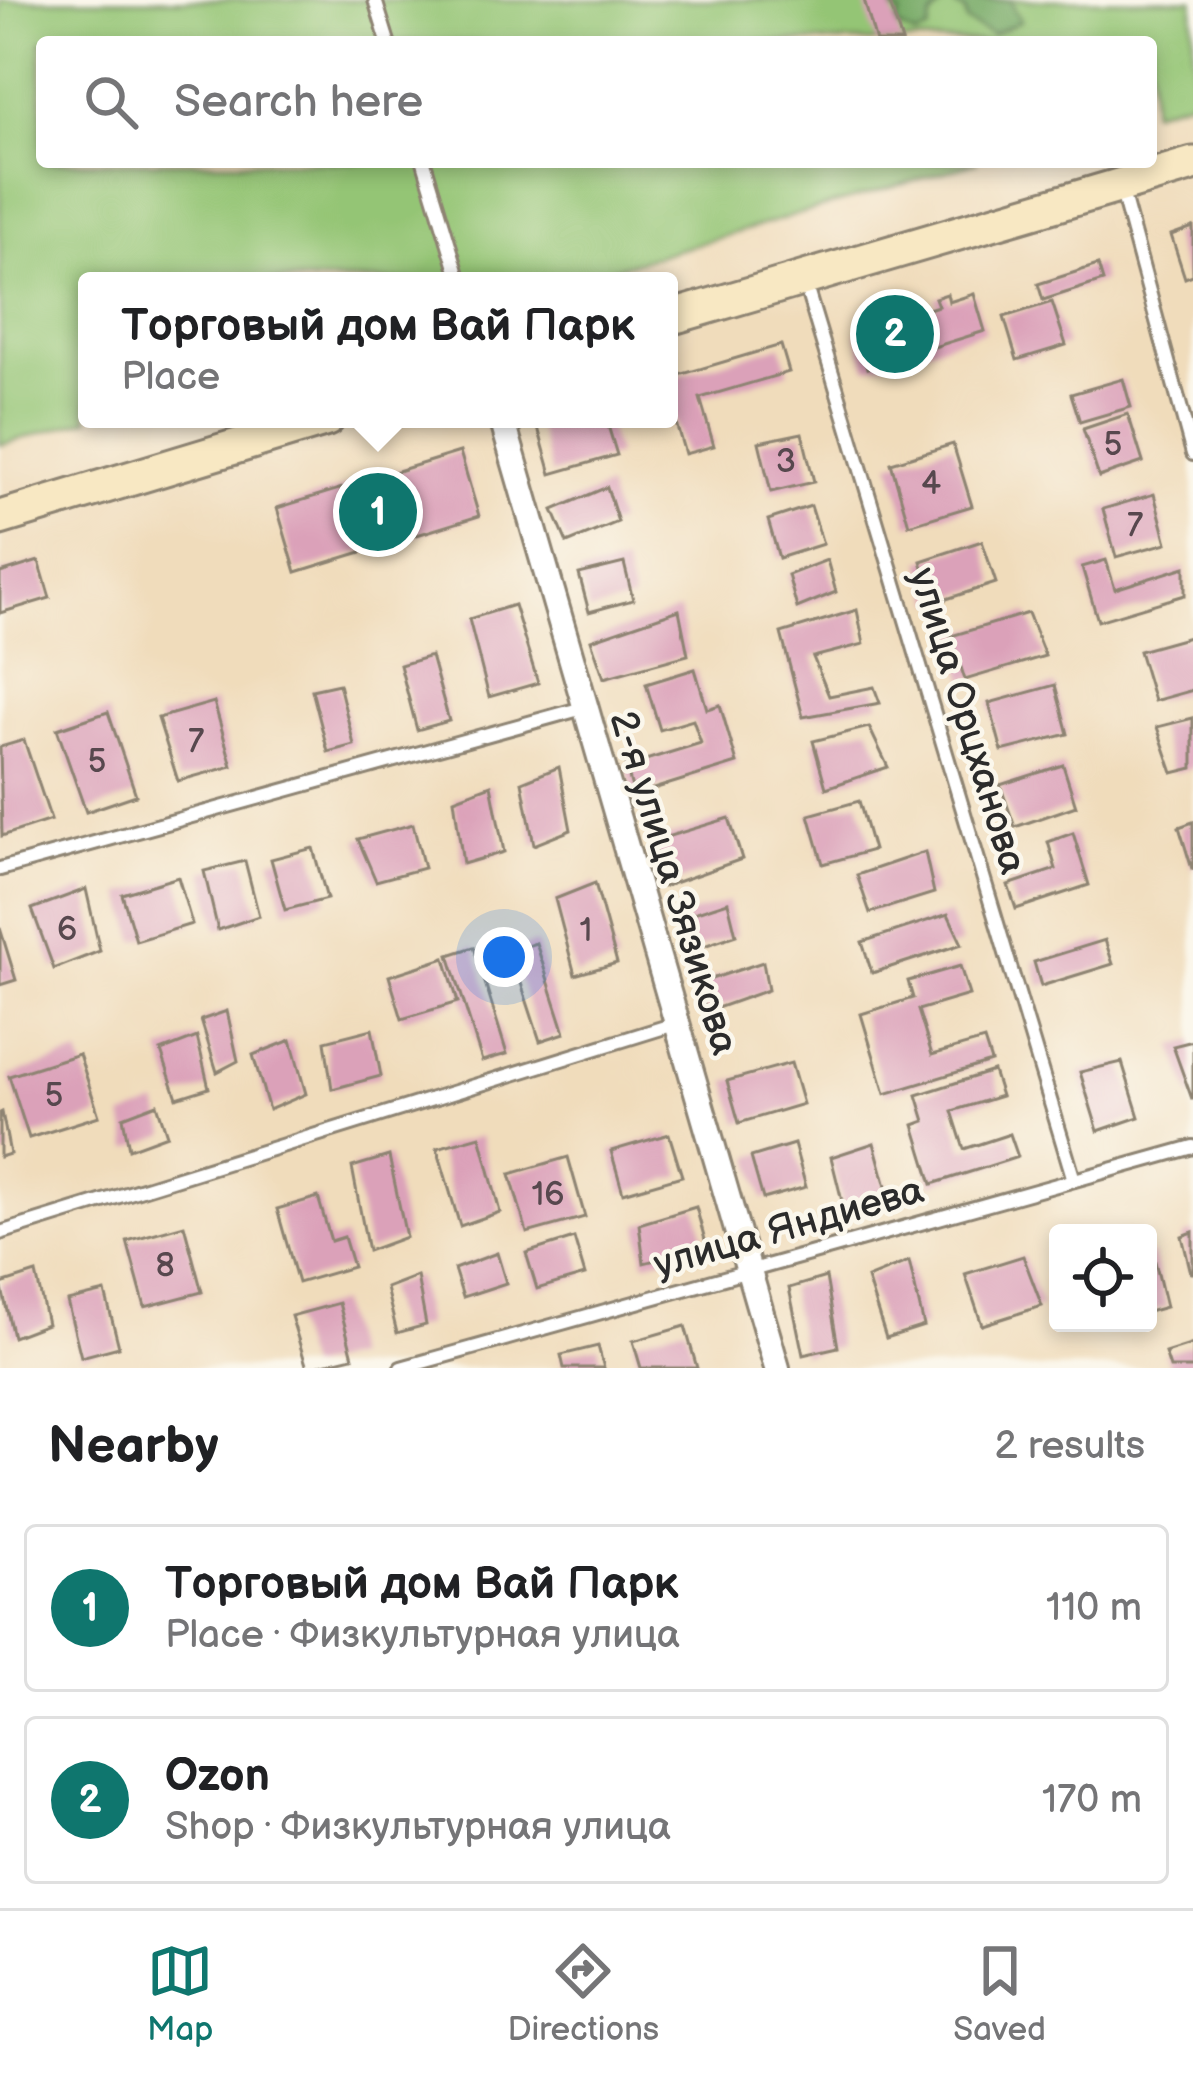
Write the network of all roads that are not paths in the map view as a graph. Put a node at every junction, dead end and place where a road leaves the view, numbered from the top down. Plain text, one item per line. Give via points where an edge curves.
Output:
1 (375, 0) edge
2 (386, 36) edge
3 (1193, 164) edge
4 (426, 168) edge
5 (1120, 186) junction
6 (457, 272) edge
7 (804, 279) junction
8 (678, 315) edge
9 (298, 428) edge
10 (505, 428) edge
11 (1193, 454) edge
12 (0, 518) edge
13 (583, 708) junction
14 (0, 869) edge
15 (678, 1023) junction
16 (1193, 1147) edge
17 (1074, 1180) junction
18 (0, 1233) edge
19 (749, 1269) junction
20 (401, 1368) edge
21 (777, 1368) edge

1 - 2 lane
3 - 5 main road
4 - 6 lane
5 - 7 main road
5 - 11 lane
7 - 8 main road
7 - 17 lane, улица Орцханова
9 - 12 main road
10 - 13 street, 2-я улица Зязикова
13 - 14 lane
13 - 15 street, 2-я улица Зязикова
15 - 18 lane
15 - 19 street, 2-я улица Зязикова
16 - 17 lane, улица Яндиева
17 - 19 lane, улица Яндиева
19 - 20 lane, улица Яндиева
19 - 21 street, 2-я улица Зязикова

